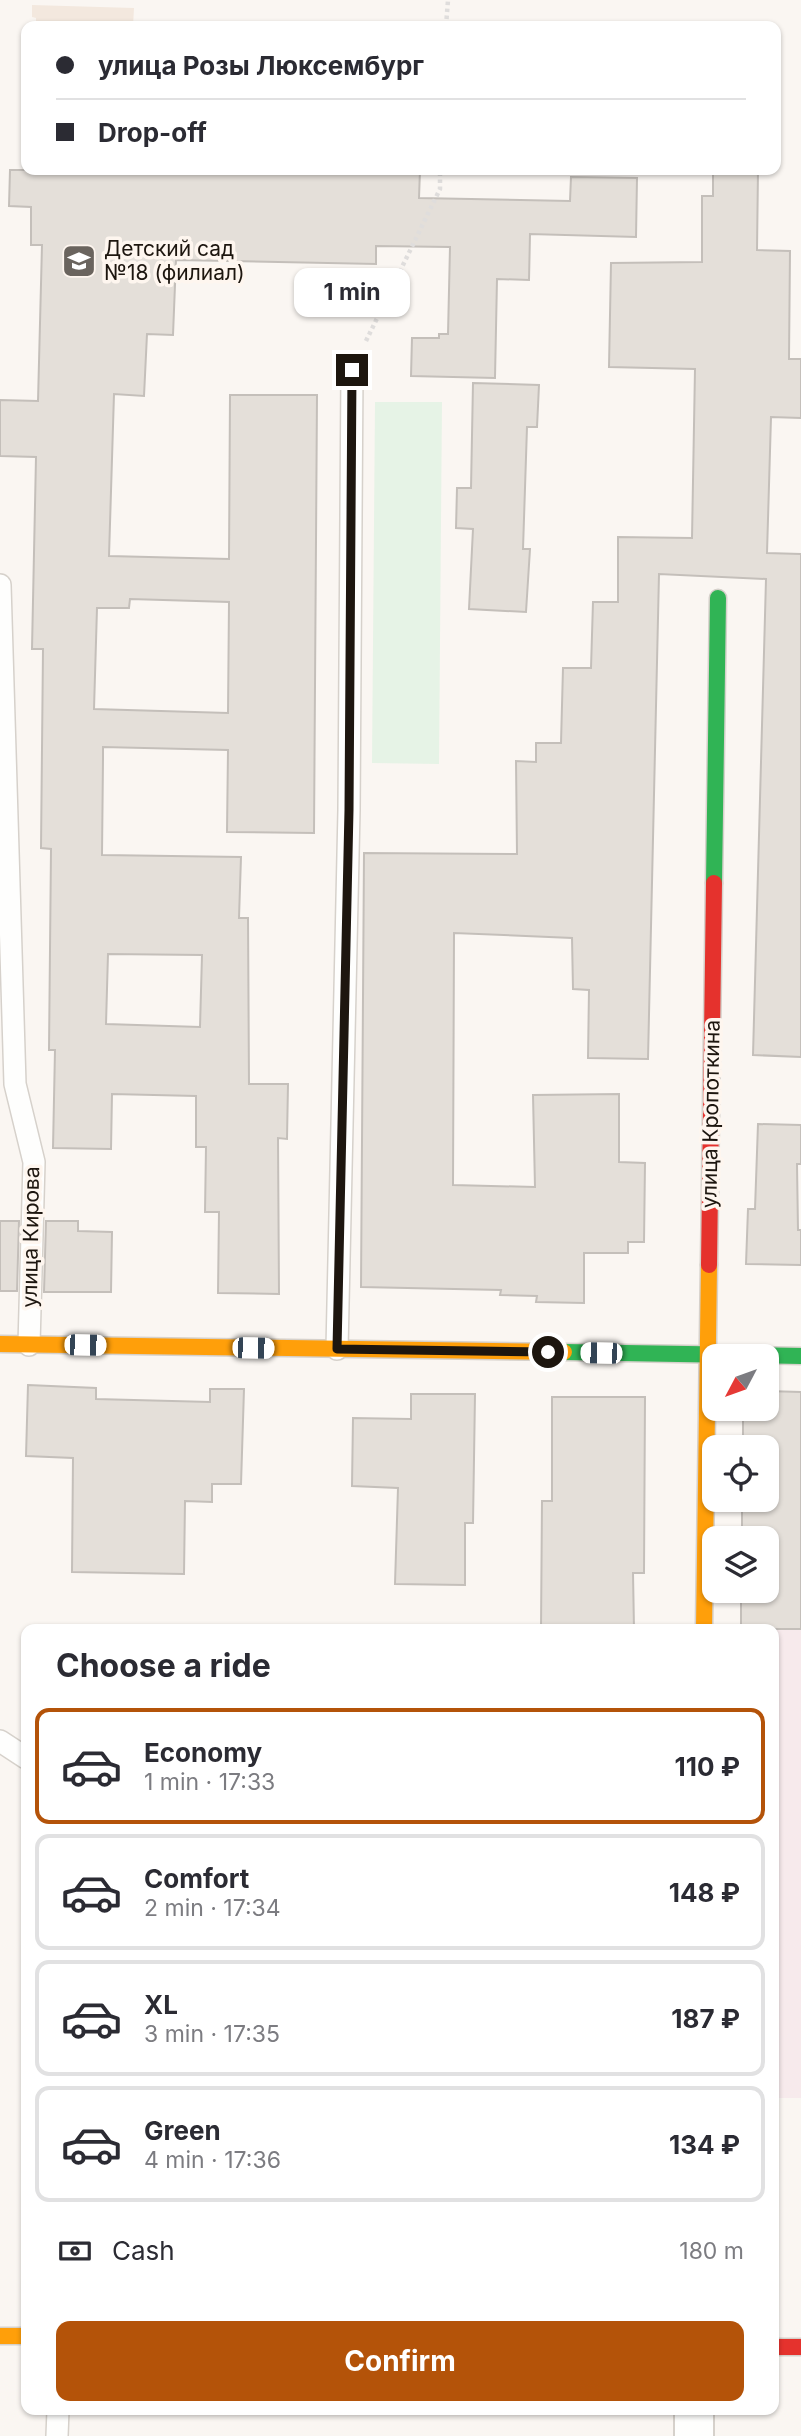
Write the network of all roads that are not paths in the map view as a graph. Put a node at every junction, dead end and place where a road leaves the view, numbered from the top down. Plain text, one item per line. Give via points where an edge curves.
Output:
1 (352, 370) road end
2 (0, 585) edge
3 (718, 598) dead end
4 (0, 1344) edge
5 (708, 1344) edge
6 (29, 1345) junction
7 (337, 1349) junction
8 (702, 1354) edge
9 (779, 1356) edge
10 (801, 1356) edge
11 (707, 1421) edge
12 (704, 1624) edge
13 (0, 1741) edge
14 (21, 1756) edge
15 (0, 2336) edge
16 (21, 2336) edge
17 (779, 2347) edge
18 (801, 2347) edge
19 (58, 2415) edge
20 (694, 2415) edge
21 (57, 2436) edge
22 (694, 2436) edge

1 - 7 lane via 349,810
2 - 6 lane, улица Кирова via 15,1084 34,1161
3 - 5 street, улица Кропоткина
4 - 6 street
6 - 7 street
7 - 8 street
9 - 10 street
11 - 12 street, улица Кропоткина
13 - 14 lane
15 - 16 street
17 - 18 street
19 - 21 lane
20 - 22 street

